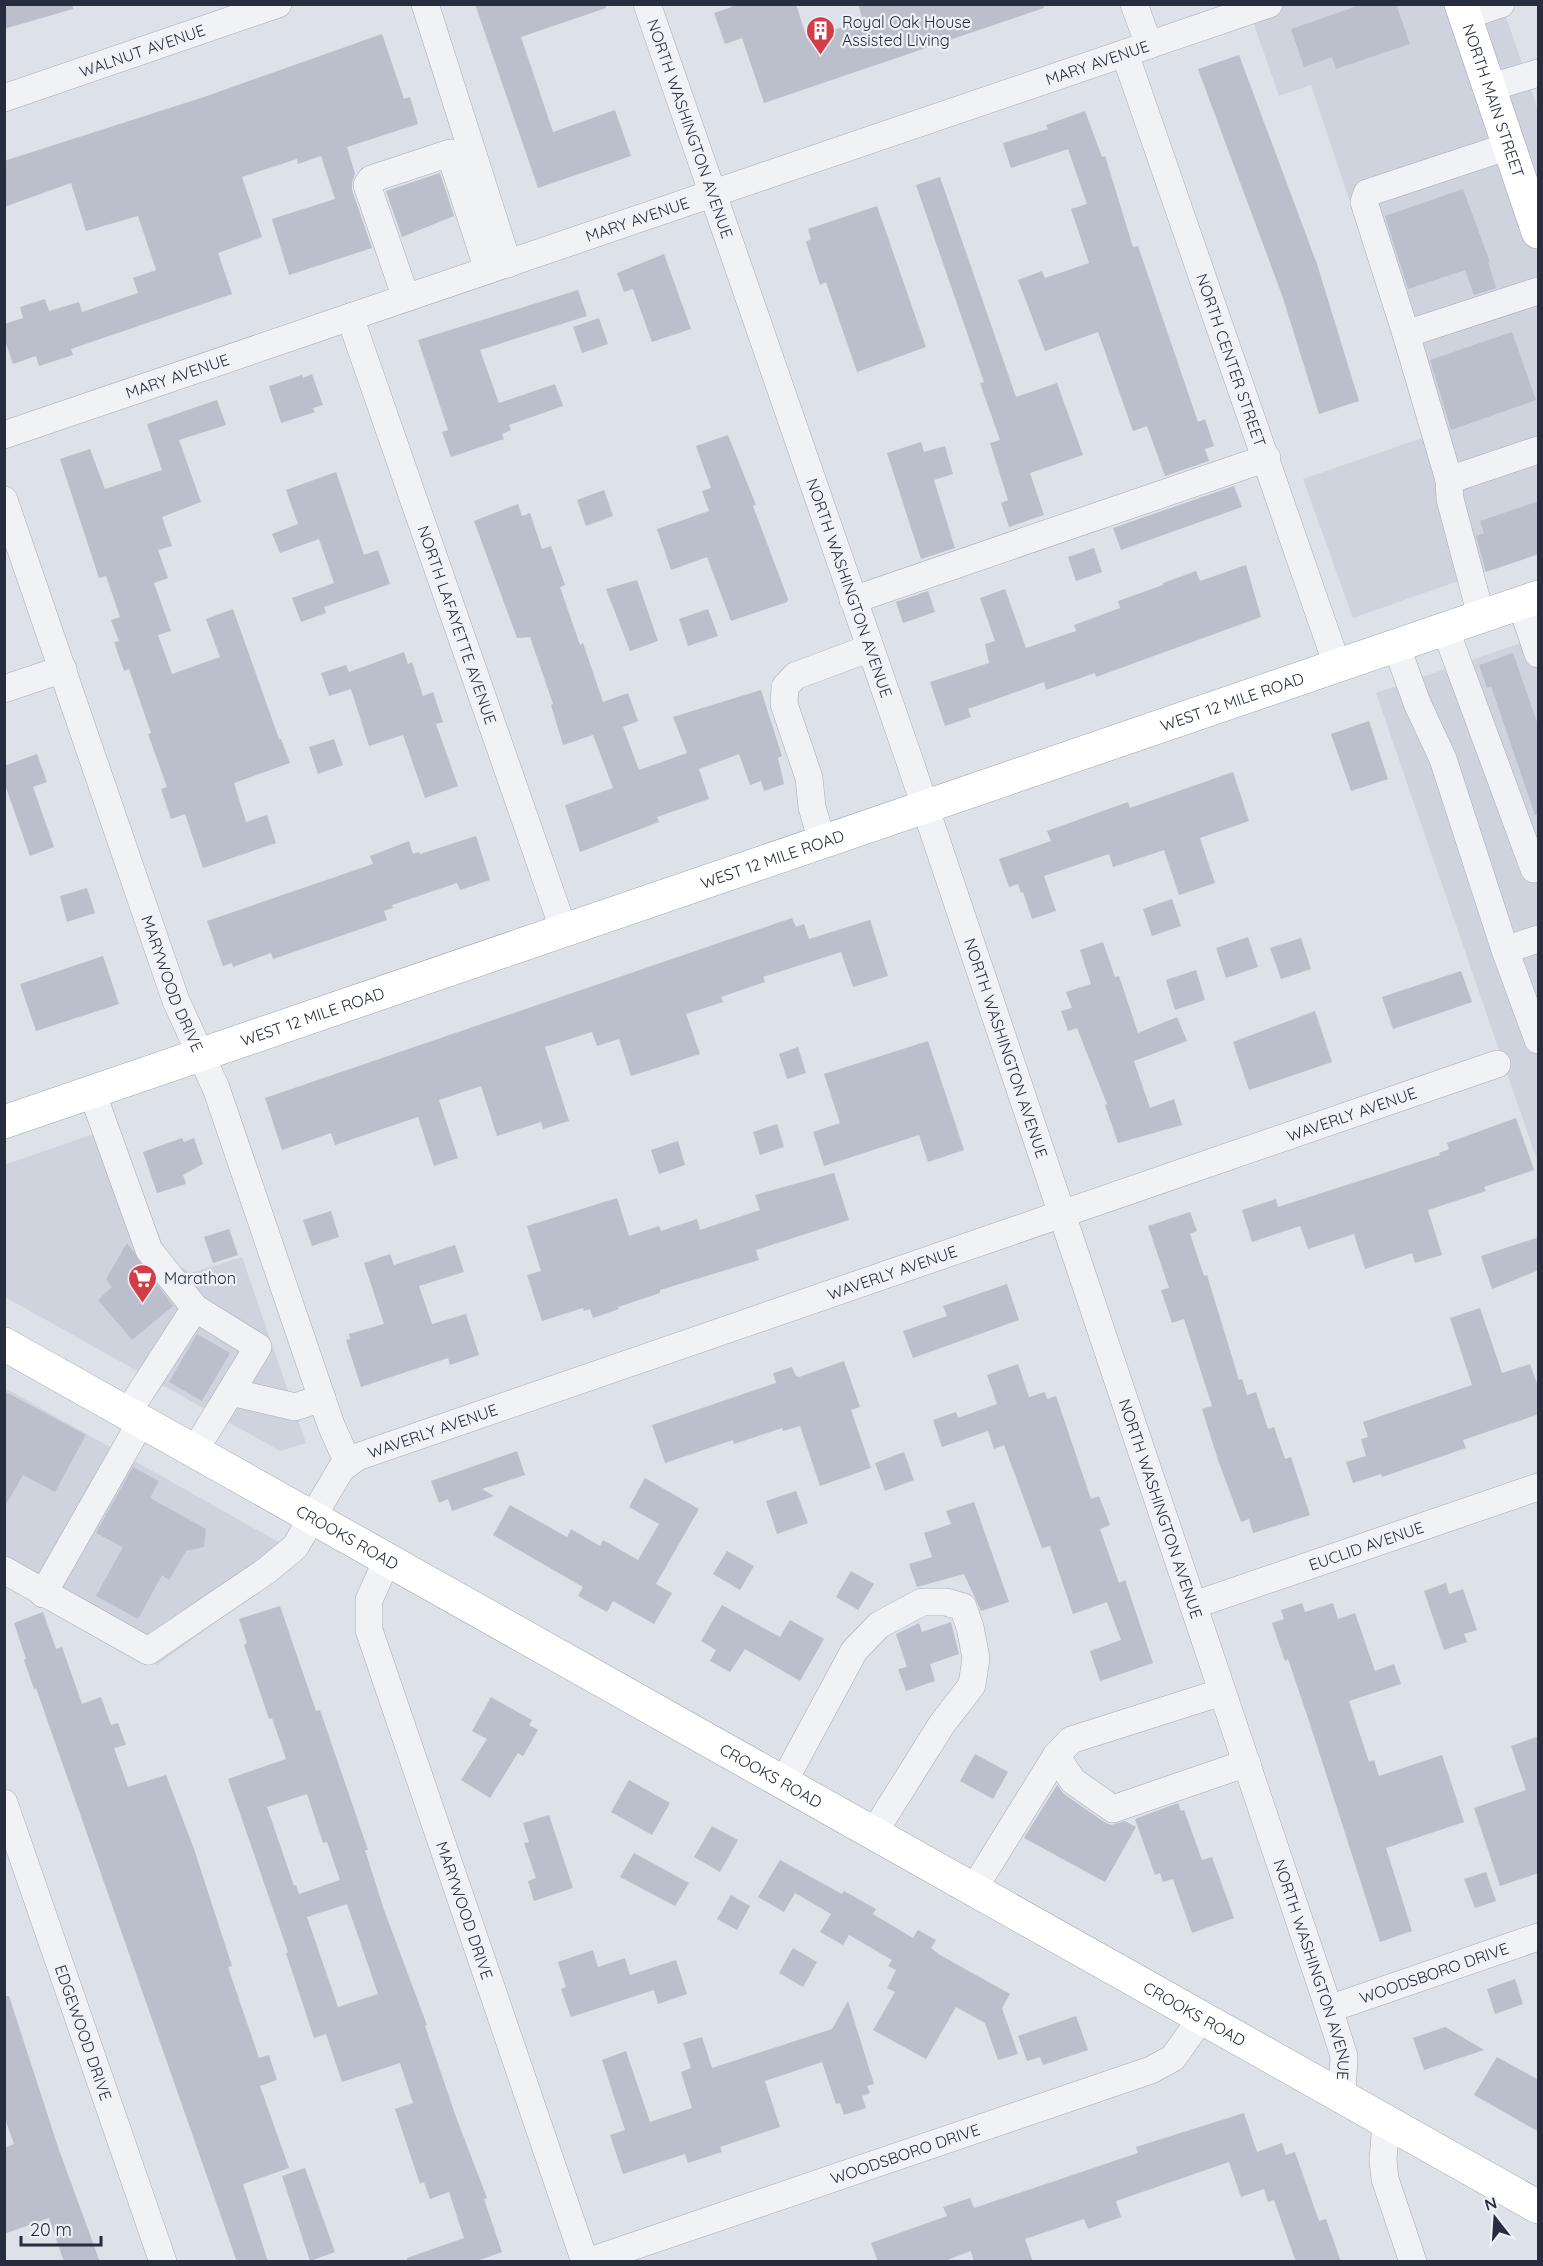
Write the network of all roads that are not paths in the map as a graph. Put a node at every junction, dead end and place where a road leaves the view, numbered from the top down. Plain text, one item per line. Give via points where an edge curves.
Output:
1 (278, 4) edge
2 (425, 4) edge
3 (647, 4) edge
4 (1134, 4) edge
5 (1269, 4) edge
6 (1501, 4) edge
7 (1463, 10) edge
8 (1137, 50) junction
9 (1539, 72) edge
10 (1489, 88) junction
11 (4, 98) edge
12 (1509, 146) junction
13 (461, 150) junction
14 (712, 193) junction
15 (1537, 223) edge
16 (498, 267) junction
17 (1539, 291) edge
18 (406, 298) junction
19 (350, 317) junction
20 (1406, 334) junction
21 (4, 435) edge
22 (1539, 450) edge
23 (1267, 458) junction
24 (1449, 480) junction
25 (4, 500) edge
26 (854, 600) junction
27 (1530, 600) edge
28 (1481, 616) junction
29 (1445, 628) junction
30 (1396, 645) junction
31 (870, 648) junction
32 (1539, 654) edge
33 (1337, 665) junction
34 (63, 669) junction
35 (4, 689) edge
36 (925, 807) junction
37 (822, 842) junction
38 (1534, 869) dead end
39 (564, 931) junction
40 (1539, 939) edge
41 (1505, 950) junction
42 (1539, 1040) edge
43 (200, 1056) junction
44 (1497, 1064) dead end
45 (92, 1092) junction
46 (4, 1122) edge
47 (1063, 1215) junction
48 (195, 1308) junction
49 (4, 1344) edge
50 (231, 1392) junction
51 (322, 1398) junction
52 (135, 1416) junction
53 (195, 1450) junction
54 (348, 1463) junction
55 (1539, 1487) edge
56 (314, 1517) junction
57 (387, 1560) junction
58 (4, 1570) edge
59 (43, 1594) junction
60 (1194, 1605) junction
61 (1222, 1692) junction
62 (1056, 1756) junction
63 (1247, 1763) junction
64 (783, 1783) junction
65 (4, 1803) edge
66 (873, 1834) junction
67 (973, 1890) junction
68 (1539, 1937) edge
69 (1329, 2009) junction
70 (1202, 2017) junction
71 (1342, 2097) junction
72 (1386, 2122) junction
73 (1539, 2207) edge
74 (163, 2262) edge
75 (586, 2262) edge
76 (1413, 2262) edge

1 - 11 street, WALNUT AVENUE
2 - 13 street
3 - 14 street, NORTH WASHINGTON AVENUE
4 - 8 street, NORTH CENTER STREET
5 - 8 street, MARY AVENUE
6 - 7 street
7 - 10 main road, NORTH MAIN STREET
8 - 14 street, MARY AVENUE
8 - 23 street, NORTH CENTER STREET
9 - 10 street
10 - 12 main road, NORTH MAIN STREET
12 - 15 main road, NORTH MAIN STREET
12 - 20 street via 1367,193 1364,202
13 - 16 street
13 - 18 street via 371,179 367,185
14 - 16 street, MARY AVENUE
14 - 26 street, NORTH WASHINGTON AVENUE
16 - 18 street, MARY AVENUE
17 - 20 street
18 - 19 street, MARY AVENUE
19 - 21 street, MARY AVENUE
19 - 39 street, NORTH LAFAYETTE AVENUE
20 - 24 street
22 - 24 street
23 - 26 street
23 - 33 street, NORTH CENTER STREET
24 - 28 street via 1450,499
25 - 34 street, MARYWOOD DRIVE
26 - 31 street, NORTH WASHINGTON AVENUE
27 - 28 main road, WEST 12 MILE ROAD
27 - 32 street
28 - 29 main road, WEST 12 MILE ROAD
29 - 30 main road, WEST 12 MILE ROAD
29 - 38 street
30 - 33 main road, WEST 12 MILE ROAD
30 - 41 street via 1443,759
31 - 36 street, NORTH WASHINGTON AVENUE
31 - 37 street via 795,676 785,687 784,704 809,778
33 - 36 main road, WEST 12 MILE ROAD
34 - 35 street
34 - 43 street, MARYWOOD DRIVE via 176,1001
36 - 37 main road, WEST 12 MILE ROAD
36 - 47 street, NORTH WASHINGTON AVENUE
37 - 39 main road, WEST 12 MILE ROAD
39 - 43 main road, WEST 12 MILE ROAD
40 - 41 street
41 - 42 street
43 - 45 main road, WEST 12 MILE ROAD
43 - 51 street, MARYWOOD DRIVE via 216,1088
44 - 47 street, WAVERLY AVENUE
45 - 46 main road, WEST 12 MILE ROAD
45 - 48 street via 149,1250
47 - 54 street, WAVERLY AVENUE via 395,1443
47 - 60 street, NORTH WASHINGTON AVENUE
48 - 50 street via 258,1347
48 - 52 street
49 - 52 main road, CROOKS ROAD
50 - 51 street via 295,1407
50 - 53 street
51 - 54 street, MARYWOOD DRIVE
52 - 53 main road, CROOKS ROAD
52 - 59 street
53 - 56 main road, CROOKS ROAD
54 - 56 street, WAVERLY AVENUE
55 - 60 street, EUCLID AVENUE
56 - 57 main road, CROOKS ROAD
56 - 59 street, WAVERLY AVENUE via 295,1547 281,1559 148,1651
57 - 64 main road, CROOKS ROAD
57 - 75 street, MARYWOOD DRIVE via 369,1600 369,1630
58 - 59 street
60 - 61 street, NORTH WASHINGTON AVENUE
61 - 62 street via 1071,1740
61 - 63 street, NORTH WASHINGTON AVENUE
62 - 63 street via 1073,1781 1113,1809
62 - 67 street
63 - 69 street, NORTH WASHINGTON AVENUE
64 - 66 main road, CROOKS ROAD
64 - 66 street via 854,1651 879,1625 922,1602 963,1607 976,1658 972,1685 942,1724
65 - 74 street, EDGEWOOD DRIVE
66 - 67 main road, CROOKS ROAD
67 - 70 main road, CROOKS ROAD
68 - 69 street, WOODSBORO DRIVE
69 - 71 street, NORTH WASHINGTON AVENUE via 1344,2056
70 - 71 main road, CROOKS ROAD
70 - 75 street, WOODSBORO DRIVE via 1173,2058 1151,2070
71 - 72 main road, CROOKS ROAD
72 - 73 main road, CROOKS ROAD
72 - 76 street via 1385,2179

